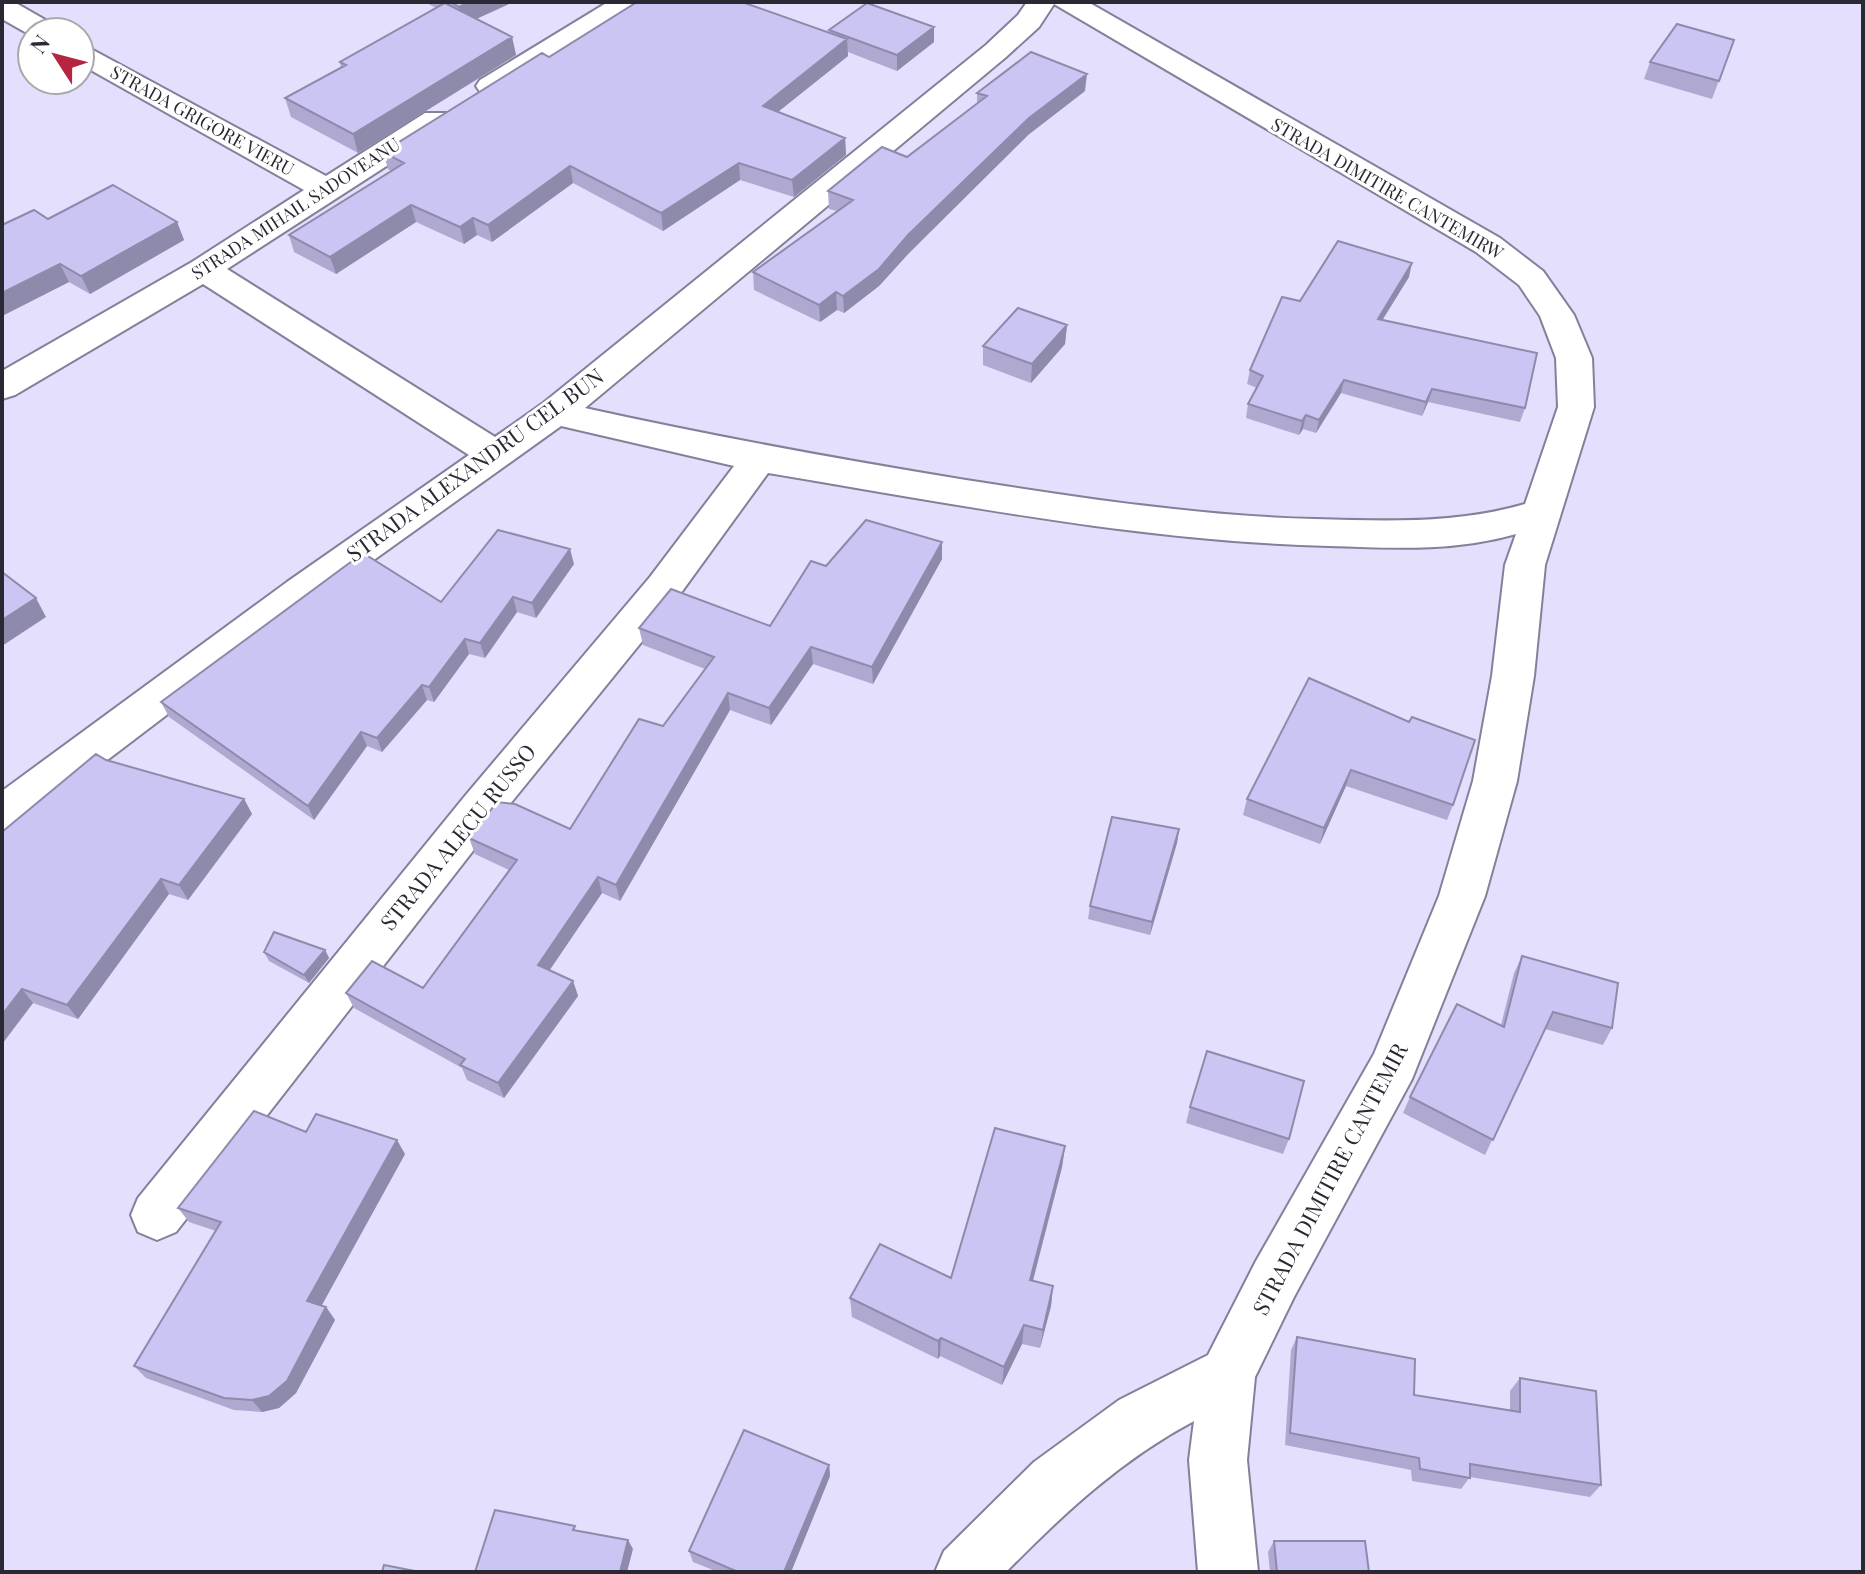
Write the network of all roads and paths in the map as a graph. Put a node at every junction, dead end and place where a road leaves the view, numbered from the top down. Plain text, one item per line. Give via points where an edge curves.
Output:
1 (628, 2) edge
2 (1041, 2) edge
3 (1067, 2) edge
4 (96, 61) edge
5 (325, 189) junction
6 (204, 269) junction
7 (2, 387) edge
8 (555, 413) junction
9 (497, 456) junction
10 (759, 459) junction
11 (1544, 512) junction
12 (2, 815) edge
13 (157, 1215) dead end
14 (1228, 1374) junction
15 (965, 1572) edge
16 (1228, 1572) edge

1 - 5 street, STRADA MIHAIL SADOVEANU
2 - 8 street, STRADA ALEXANDRU CEL BUN via 1029,21 996,51
3 - 11 street, STRADA DIMITIRE CANTEMIRW via 1488,245 1531,278 1557,315 1574,358 1576,407
4 - 5 street, STRADA GRIGORE VIERU
5 - 6 street, STRADA MIHAIL SADOVEANU
6 - 7 street, STRADA MIHAIL SADOVEANU
6 - 9 street
8 - 9 street, STRADA ALEXANDRU CEL BUN
8 - 10 street
9 - 12 street, STRADA ALEXANDRU CEL BUN via 301,592
10 - 11 street via 1102,515 1228,530 1414,535 1485,529
10 - 13 street, STRADA ALECU RUSSO via 664,587
11 - 14 street, STRADA DIMITIRE CANTEMIR via 1525,565 1495,781 1462,896 1395,1064
14 - 15 street via 1139,1420 1054,1482
14 - 16 street, STRADA DIMITIRE CANTEMIR via 1218,1460

